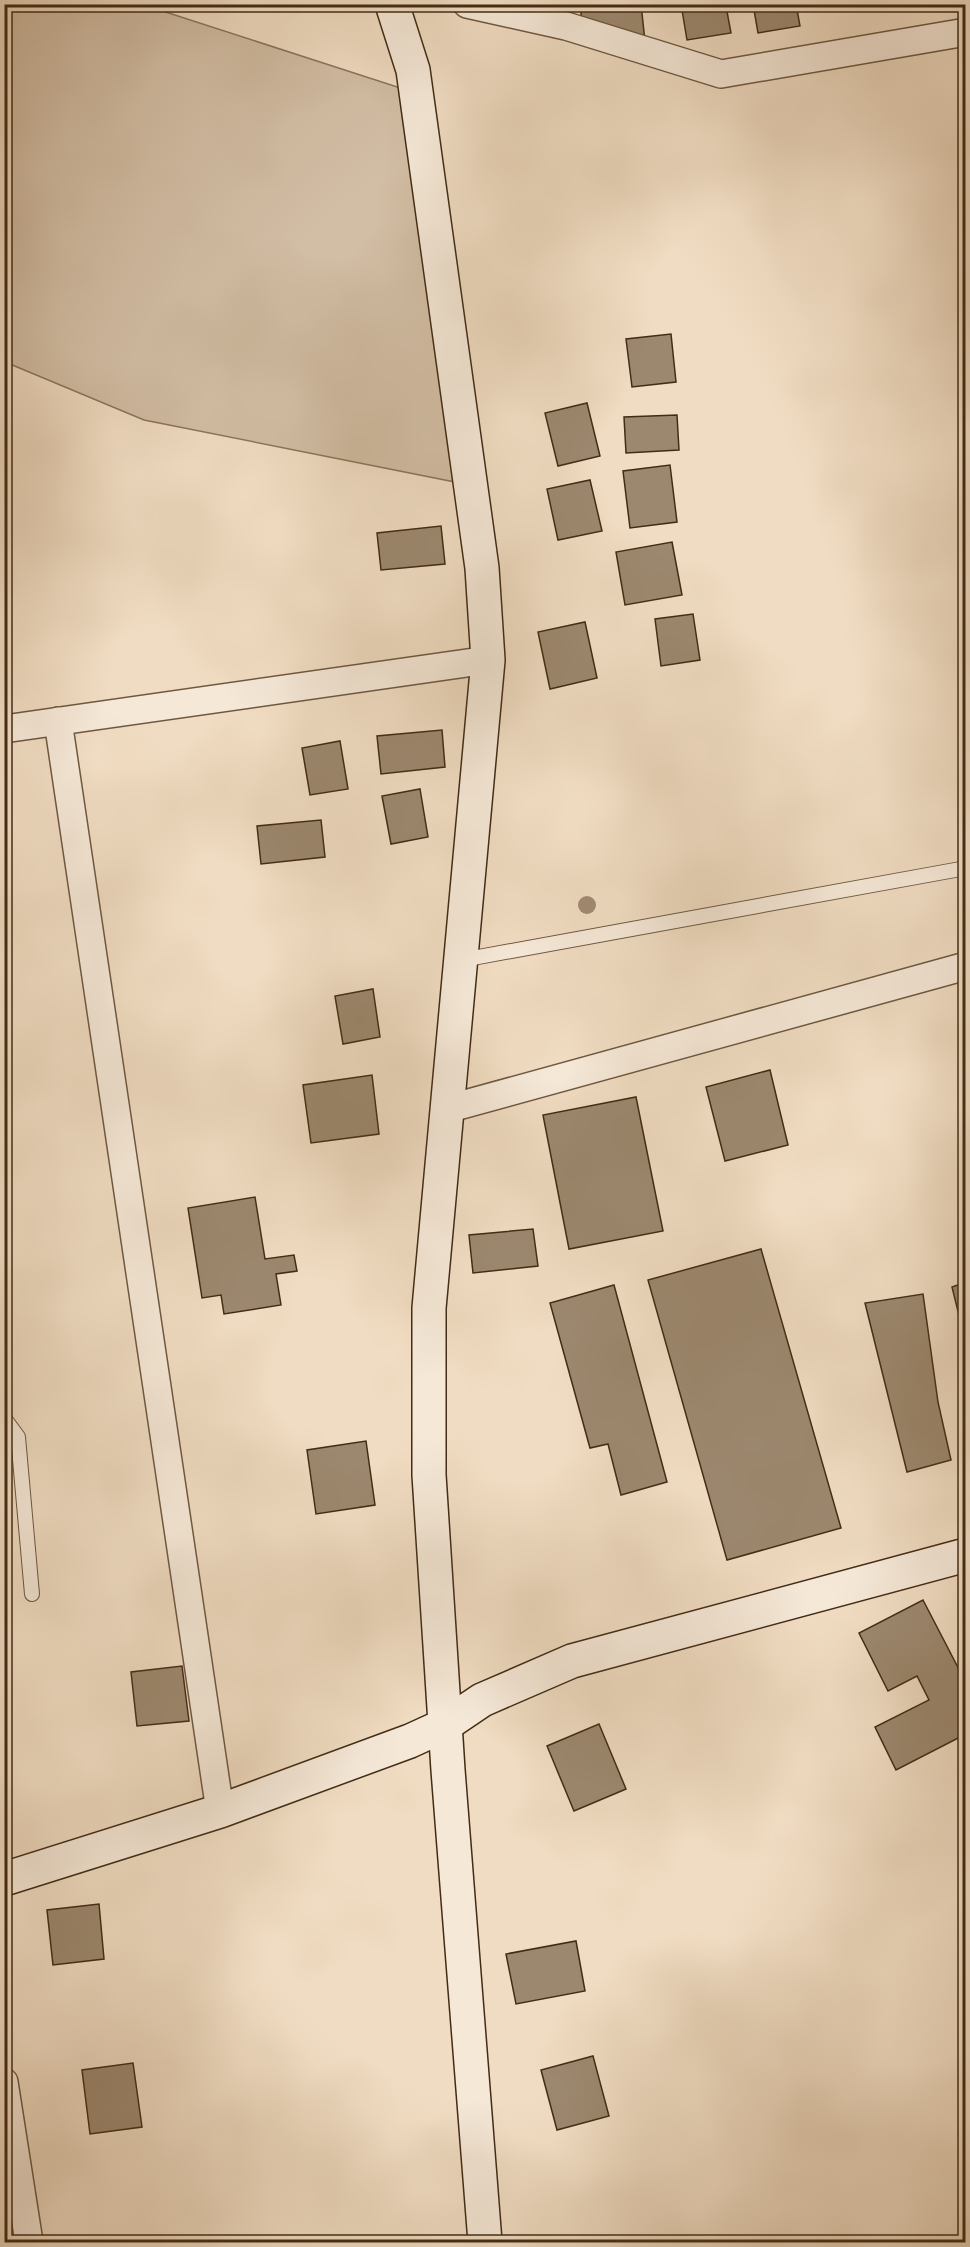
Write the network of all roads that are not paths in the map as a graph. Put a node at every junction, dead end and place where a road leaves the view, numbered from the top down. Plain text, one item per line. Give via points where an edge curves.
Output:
1 (392, 4) edge
2 (467, 4) edge
3 (966, 32) edge
4 (488, 660) junction
5 (58, 721) junction
6 (4, 729) edge
7 (966, 868) edge
8 (462, 960) junction
9 (966, 966) edge
10 (447, 1109) junction
11 (4, 1418) edge
12 (966, 1555) edge
13 (32, 1594) dead end
14 (446, 1725) junction
15 (220, 1811) junction
16 (4, 1879) edge
17 (4, 2082) edge
18 (29, 2242) edge
19 (485, 2242) edge

1 - 4 street via 413,70 482,568
2 - 3 street via 566,26 721,74
4 - 5 street
4 - 8 street
5 - 6 street
5 - 15 street
7 - 8 lane
8 - 10 street
9 - 10 street
10 - 14 street via 429,1308 429,1475
11 - 13 lane via 18,1437
12 - 14 street via 572,1661 482,1700
14 - 15 street
14 - 19 street
15 - 16 street
17 - 18 street

